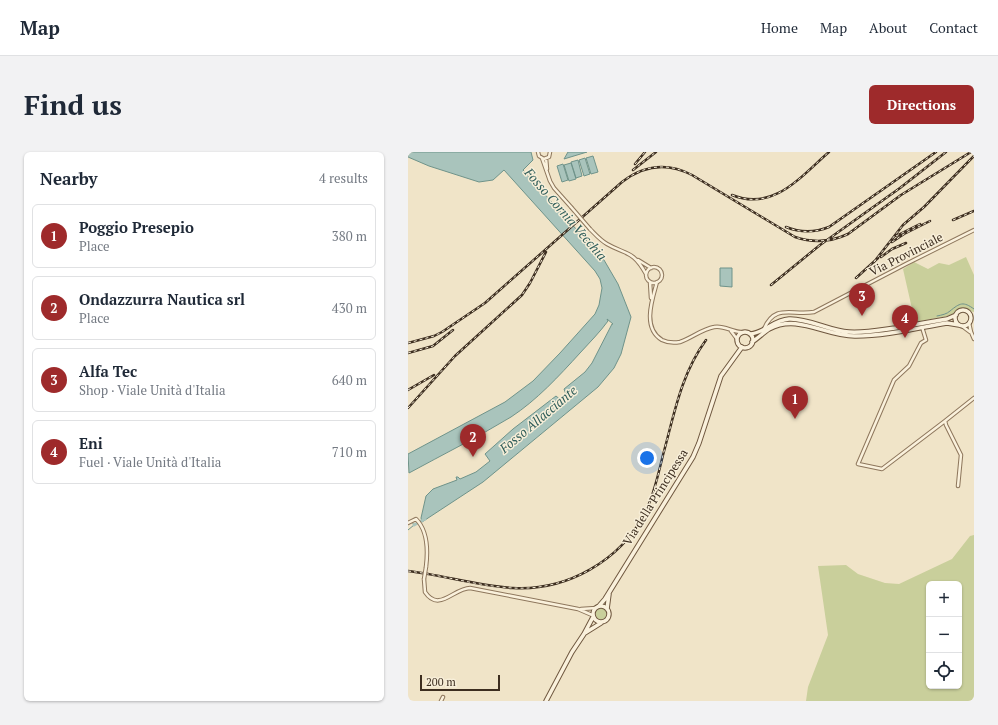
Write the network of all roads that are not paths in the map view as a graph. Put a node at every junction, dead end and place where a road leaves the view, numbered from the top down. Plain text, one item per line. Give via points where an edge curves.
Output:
1 (538, 152) edge
2 (550, 152) edge
3 (542, 158) junction
4 (546, 158) junction
5 (547, 173) junction
6 (974, 230) edge
7 (636, 259) junction
8 (652, 268) junction
9 (646, 274) junction
10 (650, 282) junction
11 (657, 282) junction
12 (652, 303) junction
13 (967, 311) junction
14 (807, 313) junction
15 (974, 314) edge
16 (956, 315) junction
17 (807, 322) junction
18 (971, 322) edge
19 (960, 326) junction
20 (922, 327) junction
21 (764, 329) junction
22 (730, 330) junction
23 (742, 332) junction
24 (971, 332) junction
25 (750, 334) junction
26 (736, 339) junction
27 (974, 339) edge
28 (752, 342) junction
29 (742, 347) junction
30 (974, 398) edge
31 (945, 421) junction
32 (958, 486) dead end
33 (408, 523) edge
34 (610, 591) junction
35 (597, 607) junction
36 (578, 609) junction
37 (607, 609) junction
38 (593, 616) junction
39 (601, 622) junction
40 (584, 634) junction
41 (443, 697) dead end
42 (441, 701) edge
43 (546, 701) edge

1 - 3 street
2 - 4 street
3 - 4 street
3 - 5 street
4 - 5 street
5 - 7 street, bridge via 554,188 590,229 605,243
6 - 14 street, Via Provinciale via 814,312
7 - 8 street
7 - 9 street
8 - 9 street
8 - 11 street via 657,268 661,274
9 - 10 street
10 - 11 street
10 - 12 street
11 - 12 street
12 - 22 street via 650,318 653,329 665,341 683,341 714,327
13 - 15 main road
13 - 16 main road via 959,311
13 - 18 main road
14 - 17 street
14 - 21 street, Via Provinciale via 778,313 770,318
16 - 17 main road via 947,320 861,332 844,332
16 - 19 main road via 956,321
17 - 21 main road via 785,319
18 - 19 main road via 966,326
18 - 24 street
19 - 20 main road via 950,323
19 - 24 street
20 - 28 main road via 850,336 804,324 785,323 769,329
20 - 31 street via 926,340 921,343 909,366 894,380 858,464 882,469
21 - 25 main road
22 - 23 street
22 - 26 street
23 - 25 main road
23 - 26 main road
24 - 27 street
25 - 28 main road
26 - 29 main road
28 - 29 main road via 748,347
29 - 34 main road, Via della Principessa via 721,376 699,443 689,464
30 - 31 street
31 - 32 street via 961,455
33 - 36 street, bridge via 417,520 427,545 424,587 429,597 437,600 446,599 464,588 470,588
34 - 35 main road, Via della Principessa
34 - 37 main road, Via della Principessa
35 - 36 street
35 - 37 main road
35 - 38 main road, Via della Principessa
36 - 38 street
37 - 39 main road, Via della Principessa via 608,618
38 - 39 main road via 596,621
38 - 40 main road, Via della Principessa
39 - 40 main road, Via della Principessa
40 - 43 main road, Via della Principessa
41 - 42 street

